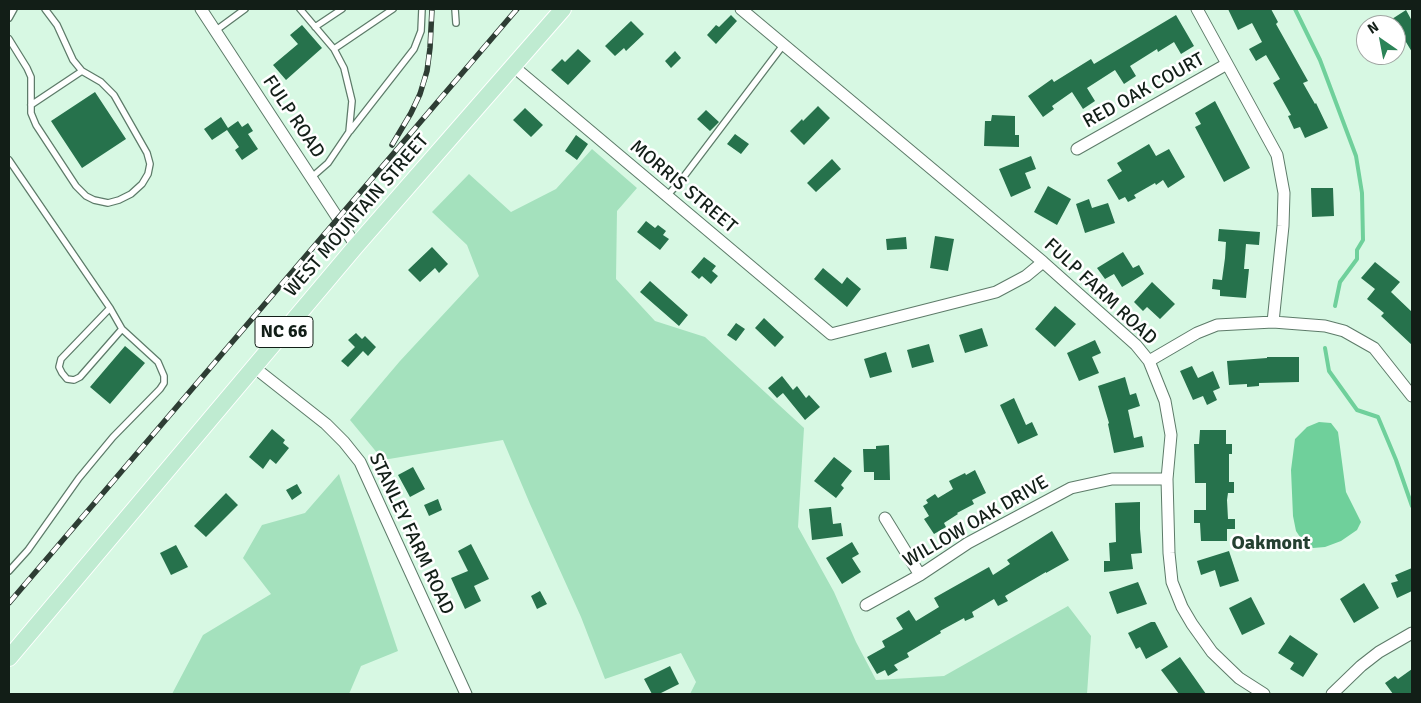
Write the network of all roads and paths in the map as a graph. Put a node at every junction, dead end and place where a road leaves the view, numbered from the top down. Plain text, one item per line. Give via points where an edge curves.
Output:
1 (14, 9) edge
2 (44, 9) edge
3 (201, 9) edge
4 (245, 9) edge
5 (300, 9) edge
6 (342, 9) edge
7 (393, 9) edge
8 (422, 9) edge
9 (455, 9) edge
10 (563, 9) edge
11 (741, 9) edge
12 (1198, 9) edge
13 (9, 18) edge
14 (456, 23) dead end
15 (315, 27) junction
16 (215, 31) junction
17 (9, 39) edge
18 (784, 44) junction
19 (334, 49) junction
20 (1227, 64) junction
21 (514, 67) junction
22 (82, 71) junction
23 (30, 105) junction
24 (349, 132) junction
25 (1077, 149) dead end
26 (9, 160) edge
27 (312, 177) junction
28 (667, 196) junction
29 (356, 246) junction
30 (1043, 262) junction
31 (110, 308) junction
32 (1273, 322) junction
33 (122, 329) junction
34 (1149, 361) junction
35 (255, 368) junction
36 (1412, 396) edge
37 (1168, 480) junction
38 (885, 518) dead end
39 (9, 571) edge
40 (920, 575) junction
41 (866, 606) dead end
42 (1412, 633) edge
43 (9, 658) edge
44 (466, 694) edge
45 (1264, 694) edge
46 (1332, 694) edge

1 - 13 lane
2 - 22 lane via 57,25 73,60
3 - 16 street, FULP ROAD
4 - 16 lane
5 - 15 lane
6 - 15 lane
7 - 19 lane
8 - 24 lane via 421,31 414,48
9 - 14 lane
10 - 21 main road, WEST MOUNTAIN STREET / NC 66
11 - 18 street, FULP FARM ROAD
12 - 20 street
15 - 19 lane
16 - 27 street, FULP ROAD
17 - 23 lane via 31,77
18 - 28 lane
18 - 30 street, FULP FARM ROAD
19 - 24 lane via 344,68 352,101
20 - 25 street, RED OAK COURT
20 - 32 street via 1277,155 1284,193
21 - 28 street, MORRIS STREET
21 - 29 main road, WEST MOUNTAIN STREET / NC 66
22 - 23 lane
22 - 23 lane via 109,88 147,153 148,174 131,194 108,203 86,196 36,125
24 - 27 lane via 328,163
26 - 31 lane
27 - 29 street, FULP ROAD
28 - 30 street, MORRIS STREET via 831,334 996,292 1026,276
29 - 35 main road, WEST MOUNTAIN STREET / NC 66
30 - 34 street, FULP FARM ROAD via 1136,345
31 - 33 lane
31 - 33 lane via 61,359 59,367 62,373 74,380 80,378
32 - 34 street via 1217,325
32 - 36 street via 1325,326 1344,331 1374,348
33 - 39 lane via 158,362 164,382 113,437
34 - 37 street, FULP FARM ROAD via 1165,401 1171,435
35 - 43 main road, WEST MOUNTAIN STREET / NC 66
35 - 44 street, STANLEY FARM ROAD via 326,424 360,462
37 - 40 street, WILLOW OAK DRIVE via 1112,479 1071,488 968,543
37 - 45 street, FULP FARM ROAD via 1172,582 1182,607 1218,658 1239,678
38 - 40 street
40 - 41 street, WILLOW OAK DRIVE
42 - 46 street via 1379,652

